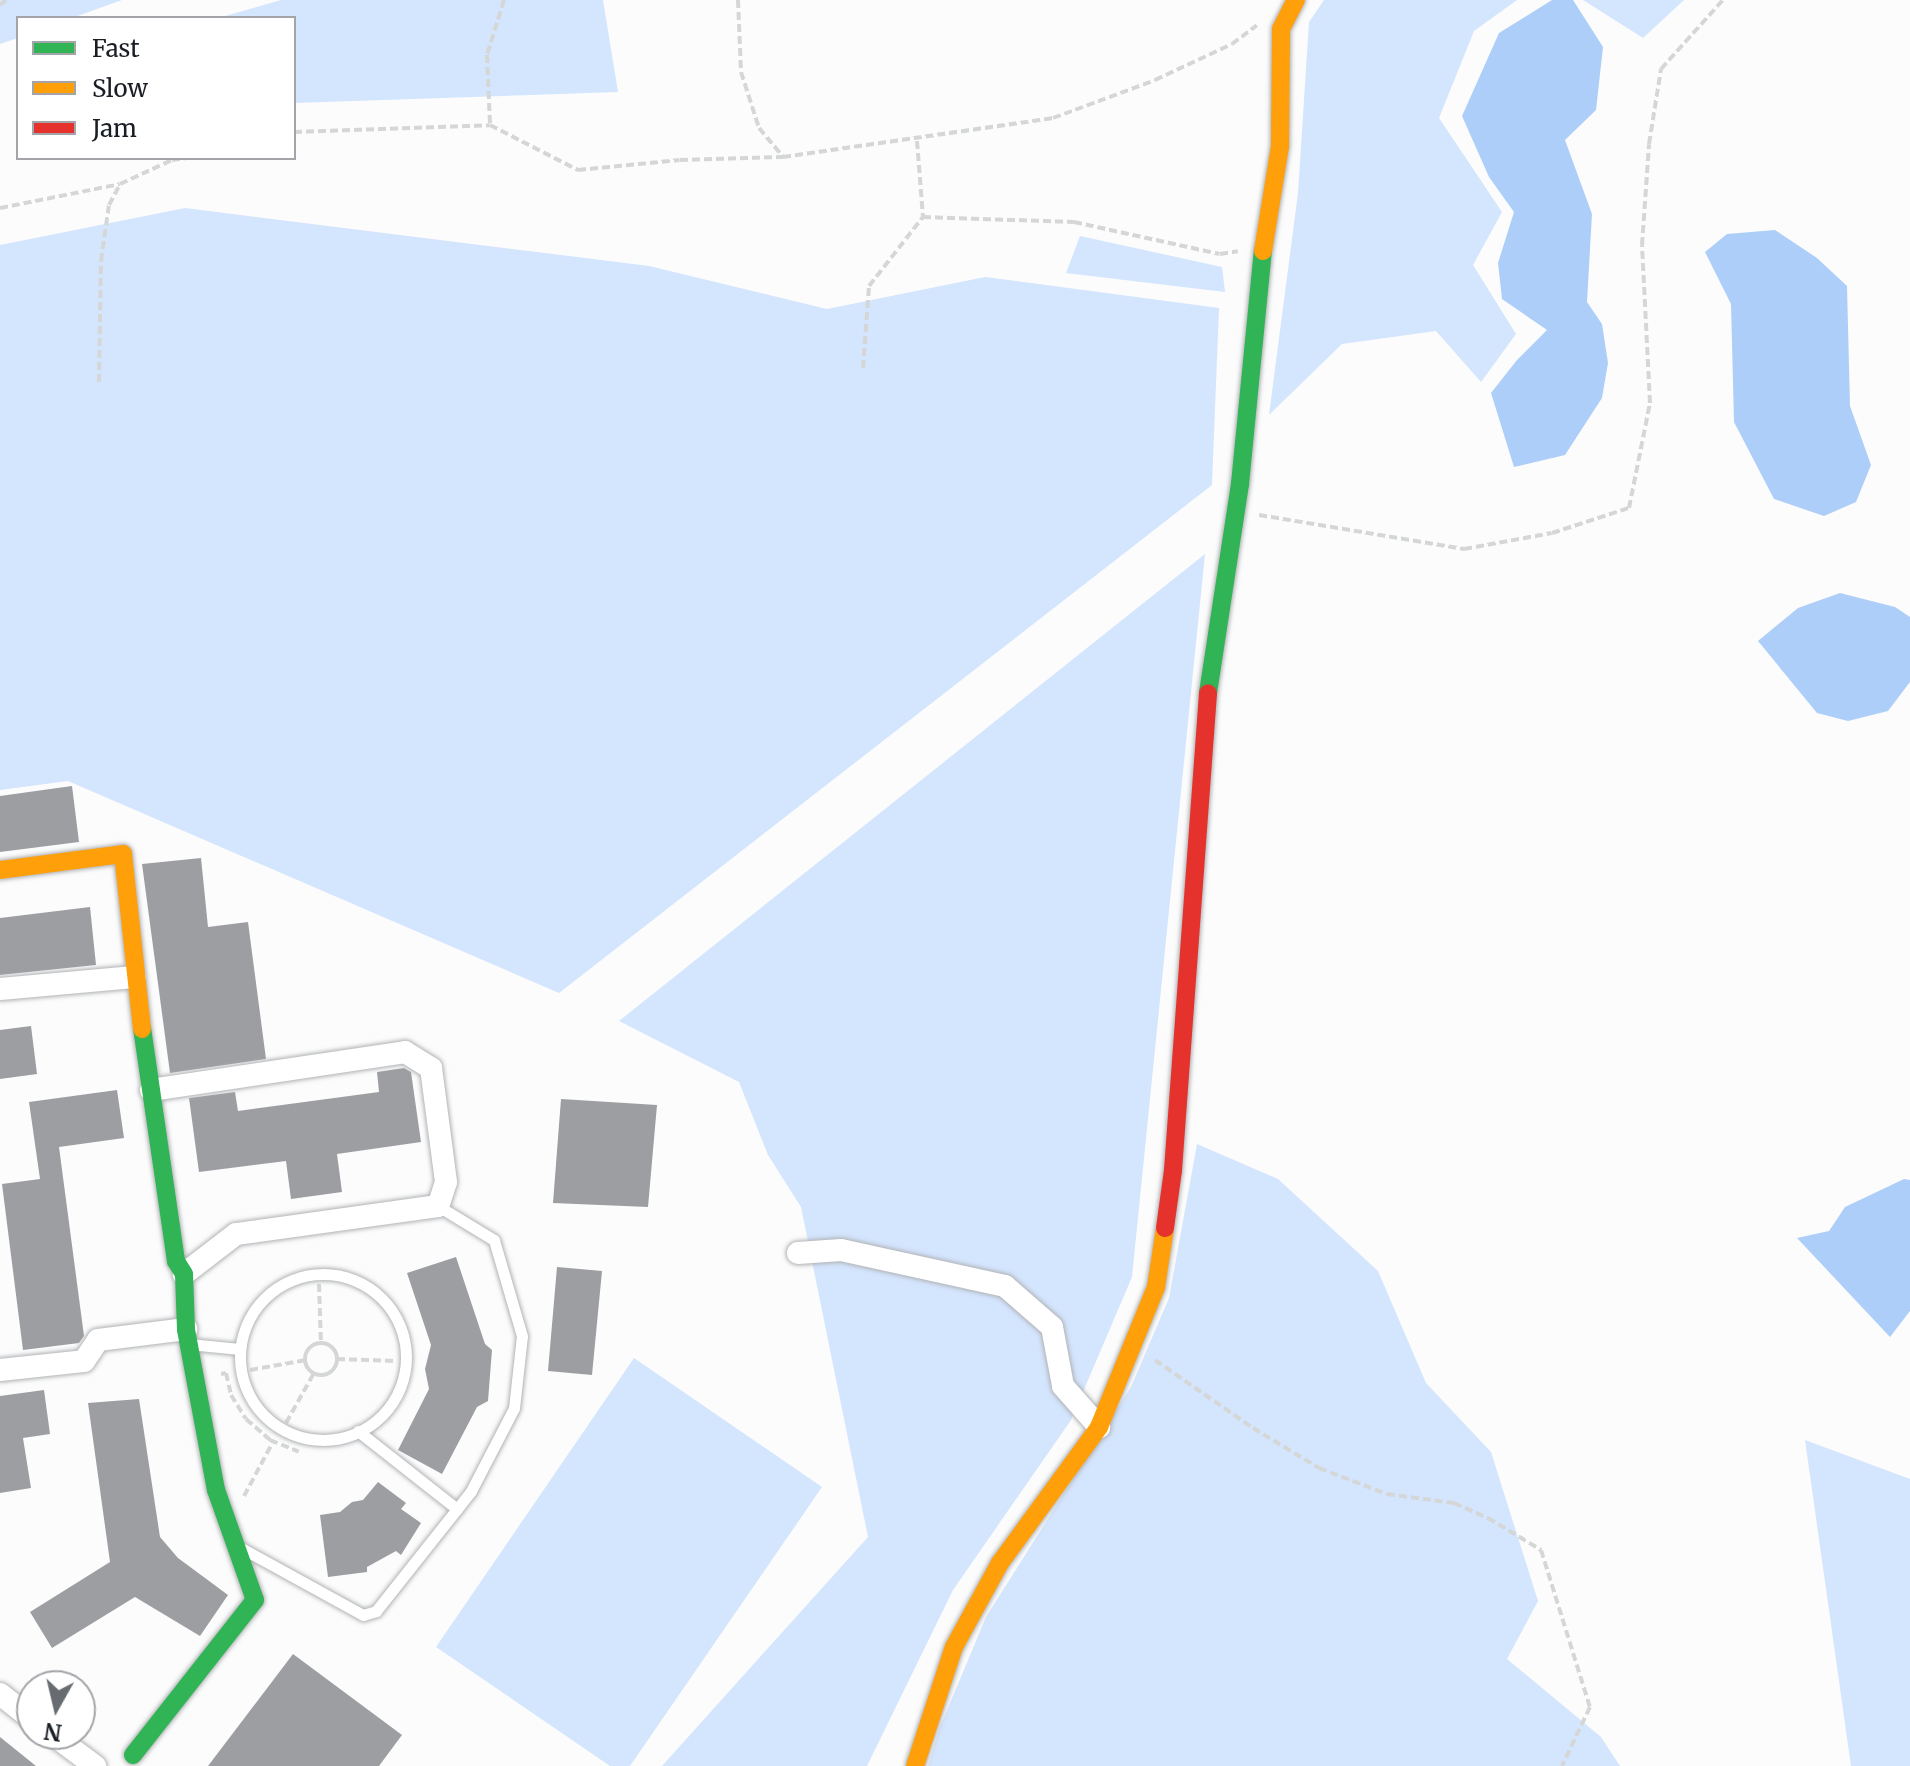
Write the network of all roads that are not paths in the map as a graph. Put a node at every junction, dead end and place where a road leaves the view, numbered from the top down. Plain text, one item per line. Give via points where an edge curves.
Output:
1 (1296, 0) edge
2 (0, 870) edge
3 (134, 977) junction
4 (0, 989) edge
5 (151, 1090) junction
6 (438, 1206) junction
7 (798, 1253) dead end
8 (184, 1274) junction
9 (187, 1337) junction
10 (240, 1349) junction
11 (0, 1370) edge
12 (1099, 1427) junction
13 (358, 1431) junction
14 (457, 1509) junction
15 (236, 1545) junction
16 (0, 1694) edge
17 (16, 1706) edge
18 (74, 1750) edge
19 (133, 1755) dead end
20 (95, 1766) edge
21 (915, 1766) edge

1 - 12 street via 1281,29 1280,146 1209,680 1173,1170 1156,1287
2 - 3 street via 123,854
3 - 4 street
3 - 5 street
5 - 6 street via 405,1052 431,1068 446,1182
5 - 8 street via 176,1261
6 - 8 street via 236,1234
6 - 14 lane via 494,1240 522,1336 514,1408
7 - 12 street via 841,1250 1005,1286 1052,1327 1063,1386
8 - 9 street
9 - 10 lane
9 - 11 street via 98,1340 84,1361
9 - 15 street via 216,1490
10 - 13 lane via 248,1394 262,1414 283,1429 328,1440
10 - 13 lane via 247,1322 283,1283 319,1274 362,1283 384,1300 399,1323 406,1349 404,1376 393,1401
12 - 21 street via 1000,1563 954,1647
13 - 14 lane
14 - 15 lane via 376,1611 363,1615
15 - 19 street via 255,1600
16 - 17 street
18 - 20 street

